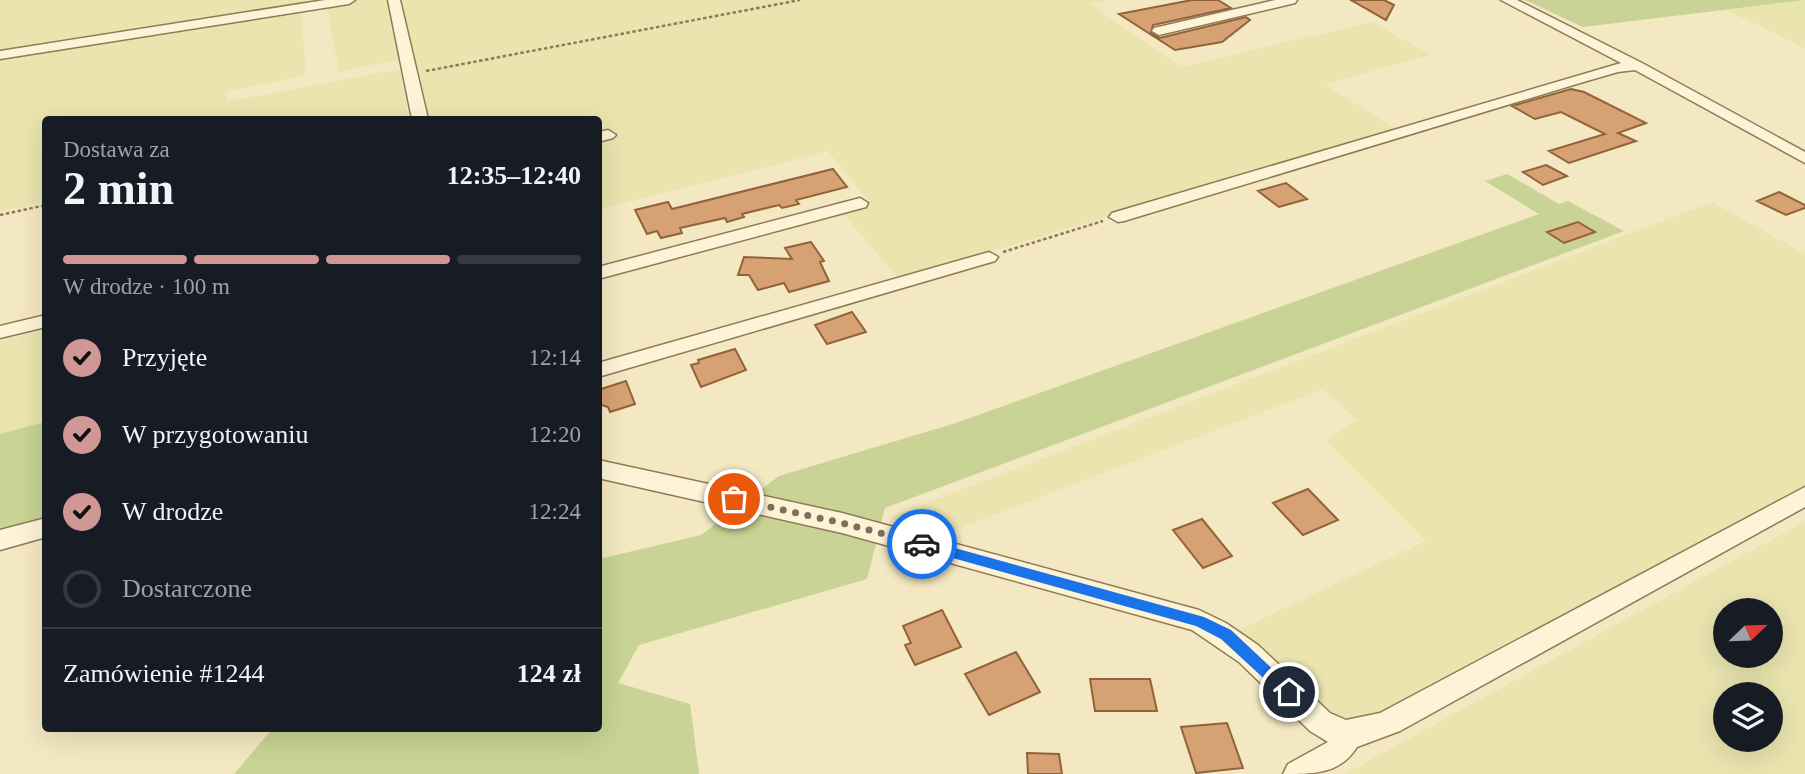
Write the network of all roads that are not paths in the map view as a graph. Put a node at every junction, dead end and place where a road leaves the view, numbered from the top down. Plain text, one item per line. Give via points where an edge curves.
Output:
1 (349, 0) edge
2 (394, 0) edge
3 (1291, 0) edge
4 (1507, 0) edge
5 (1159, 31) dead end
6 (0, 55) edge
7 (1637, 66) junction
8 (419, 116) edge
9 (1805, 158) edge
10 (860, 203) dead end
11 (1118, 216) road end
12 (989, 257) road end
13 (602, 272) edge
14 (42, 322) edge
15 (0, 332) edge
16 (602, 369) edge
17 (602, 470) edge
18 (1805, 496) edge
19 (42, 528) edge
20 (0, 540) edge
21 (1348, 735) junction
22 (1298, 774) edge

1 - 6 street
2 - 8 street
3 - 5 street
4 - 7 street
7 - 9 street
7 - 11 street via 1585,77
10 - 13 street
12 - 16 street
14 - 15 street
17 - 21 street via 842,523 1199,621 1248,652 1320,722
18 - 21 street via 1390,722
19 - 20 street
21 - 22 street via 1339,751

